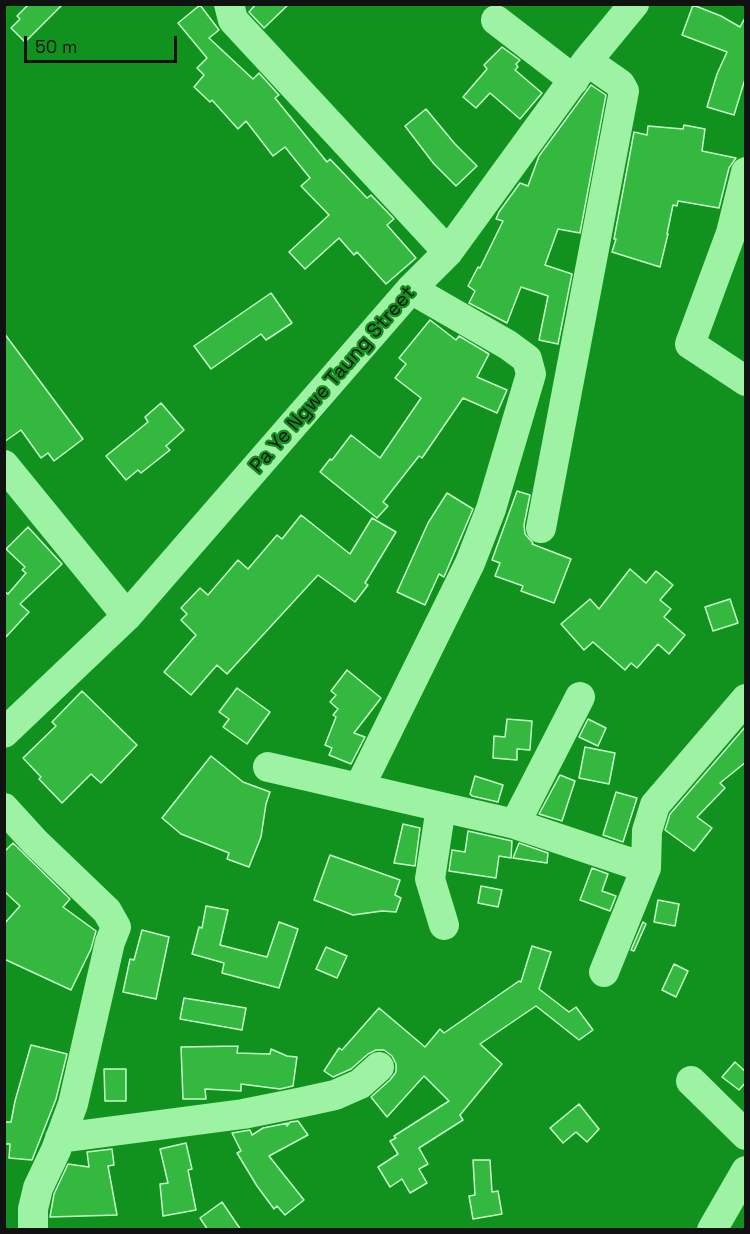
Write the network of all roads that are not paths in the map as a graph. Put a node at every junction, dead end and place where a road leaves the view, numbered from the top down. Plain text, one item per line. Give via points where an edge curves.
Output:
1 (229, 4) edge
2 (634, 4) edge
3 (496, 20) dead end
4 (580, 71) junction
5 (746, 172) edge
6 (738, 236) edge
7 (448, 252) junction
8 (411, 289) junction
9 (746, 381) edge
10 (4, 465) edge
11 (541, 528) dead end
12 (127, 616) junction
13 (580, 697) dead end
14 (746, 699) edge
15 (4, 733) edge
16 (268, 766) dead end
17 (358, 788) junction
18 (441, 807) junction
19 (4, 808) edge
20 (515, 824) junction
21 (646, 867) junction
22 (444, 925) dead end
23 (604, 972) dead end
24 (380, 1067) dead end
25 (691, 1081) dead end
26 (746, 1135) edge
27 (60, 1138) junction
28 (746, 1171) edge
29 (33, 1230) edge
30 (712, 1230) edge

1 - 7 street via 233,20
2 - 4 street, Pa Ye Ngwe Taung Street
3 - 4 street
4 - 7 street, Pa Ye Ngwe Taung Street
4 - 11 street via 620,84 624,91
5 - 6 street
6 - 9 street via 690,344
7 - 8 street, Pa Ye Ngwe Taung Street
8 - 12 street, Pa Ye Ngwe Taung Street
8 - 17 street via 527,358 531,374 491,509 470,563
10 - 12 street
12 - 15 street, Pa Ye Ngwe Taung Street
13 - 20 street
14 - 21 street via 655,805 647,831
16 - 17 street
17 - 18 street
18 - 20 street
18 - 22 street via 430,879
19 - 27 street via 107,911 116,927 73,1104
20 - 21 street
21 - 23 street
24 - 27 street via 360,1084 335,1095 243,1114
25 - 26 street
27 - 29 street via 38,1188
28 - 30 street

